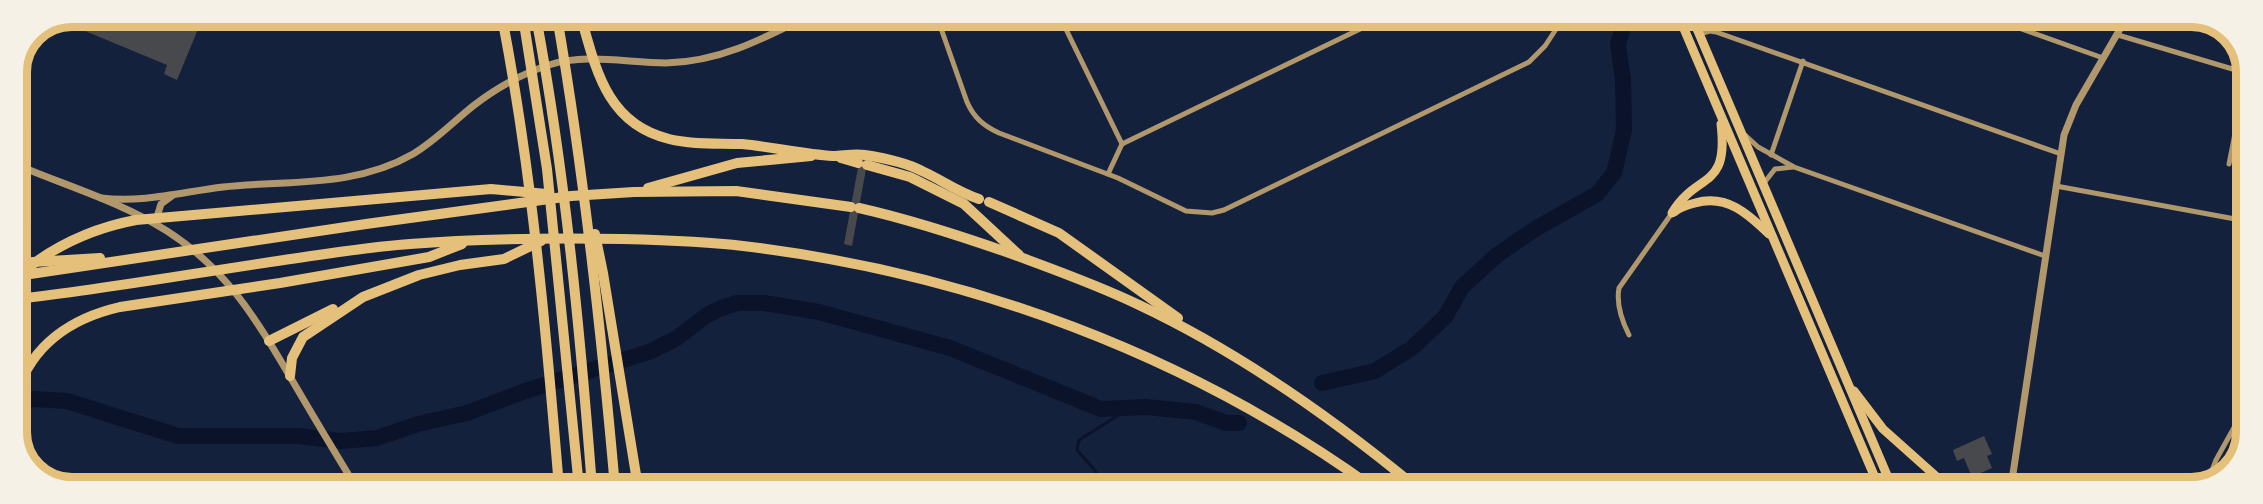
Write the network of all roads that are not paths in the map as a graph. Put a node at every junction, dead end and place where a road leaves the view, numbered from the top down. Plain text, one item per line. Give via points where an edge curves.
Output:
1 (504, 27) edge
2 (525, 27) edge
3 (538, 27) edge
4 (558, 27) edge
5 (584, 27) edge
6 (786, 27) edge
7 (941, 27) edge
8 (1065, 27) edge
9 (1363, 27) edge
10 (1557, 27) edge
11 (1683, 27) edge
12 (1696, 27) edge
13 (2016, 27) edge
14 (2122, 27) edge
15 (1699, 34) junction
16 (2118, 35) junction
17 (2103, 58) junction
18 (1803, 61) junction
19 (2236, 70) edge
20 (1719, 112) junction
21 (1736, 122) junction
22 (2236, 129) edge
23 (1122, 144) junction
24 (2061, 154) junction
25 (829, 155) junction
26 (1771, 155) junction
27 (2229, 164) dead end
28 (1794, 167) junction
29 (27, 169) edge
30 (1108, 174) junction
31 (581, 175) junction
32 (2056, 186) junction
33 (1763, 187) junction
34 (634, 192) junction
35 (174, 195) junction
36 (571, 196) junction
37 (101, 198) junction
38 (1672, 213) junction
39 (2236, 219) edge
40 (156, 225) junction
41 (547, 237) junction
42 (1772, 237) junction
43 (471, 240) junction
44 (151, 255) junction
45 (2045, 256) junction
46 (1021, 258) junction
47 (27, 262) edge
48 (27, 269) edge
49 (27, 274) edge
50 (363, 297) junction
51 (27, 298) edge
52 (1629, 335) dead end
53 (269, 341) junction
54 (1210, 341) junction
55 (27, 371) edge
56 (1842, 374) junction
57 (290, 376) junction
58 (2236, 424) edge
59 (555, 441) junction
60 (1866, 459) junction
61 (2211, 472) edge
62 (350, 477) edge
63 (553, 477) edge
64 (558, 477) edge
65 (578, 477) edge
66 (591, 477) edge
67 (614, 477) edge
68 (636, 477) edge
69 (1357, 477) edge
70 (1403, 477) edge
71 (1870, 477) edge
72 (1874, 477) edge
73 (1888, 477) edge
74 (1937, 477) edge
75 (2013, 477) edge

1 - 59 highway via 528,177
2 - 65 highway via 547,169
3 - 66 highway via 562,181
4 - 31 highway
5 - 25 highway via 597,73 613,102 636,124 669,139
6 - 35 street via 752,44 705,59 665,63 583,60 539,69 491,93 414,153 366,174
7 - 30 street via 967,102 982,124 999,134
8 - 23 street
9 - 23 street
10 - 30 street via 1529,62 1224,210 1186,211
11 - 20 highway
12 - 15 highway
13 - 17 street
14 - 16 street
15 - 18 street via 1716,32
15 - 21 highway
16 - 17 street
16 - 19 street
17 - 24 street via 2076,105
18 - 24 street
18 - 26 street
20 - 38 highway via 1723,144 1717,169
20 - 42 highway
21 - 26 street via 1753,143
21 - 33 highway
22 - 27 street
23 - 30 street
24 - 32 street
25 - 34 highway via 737,163
25 - 46 highway via 910,177 964,204
25 - 54 highway via 861,154 922,170 954,190 1059,233
26 - 28 street
28 - 33 street via 1775,169
28 - 45 street
29 - 37 street
31 - 67 highway
31 - 68 highway via 603,273
32 - 39 street
32 - 45 street
33 - 56 highway
34 - 36 highway
34 - 46 highway via 736,191 855,207 934,227
35 - 37 street via 132,200
35 - 40 street via 159,208
36 - 44 highway
36 - 48 highway via 491,189 143,219 100,229 62,245
37 - 40 street
38 - 42 highway via 1702,201 1727,203 1745,212
38 - 52 street via 1619,288 1620,312
40 - 53 street via 218,271 246,304
41 - 43 highway
41 - 50 highway via 504,258 419,275
41 - 69 highway via 745,246 843,262 983,296 1066,323 1223,394
42 - 60 highway
43 - 51 highway via 377,247
43 - 55 highway via 429,257 94,314 58,333
44 - 47 highway
44 - 49 highway
45 - 75 street
46 - 54 highway via 1138,304
50 - 53 highway
50 - 57 highway via 303,337 293,352
53 - 57 street
54 - 70 highway via 1326,418
56 - 73 highway
56 - 74 highway via 1878,424
57 - 62 street
58 - 61 street
59 - 63 highway
59 - 64 highway
60 - 71 highway
60 - 72 highway

